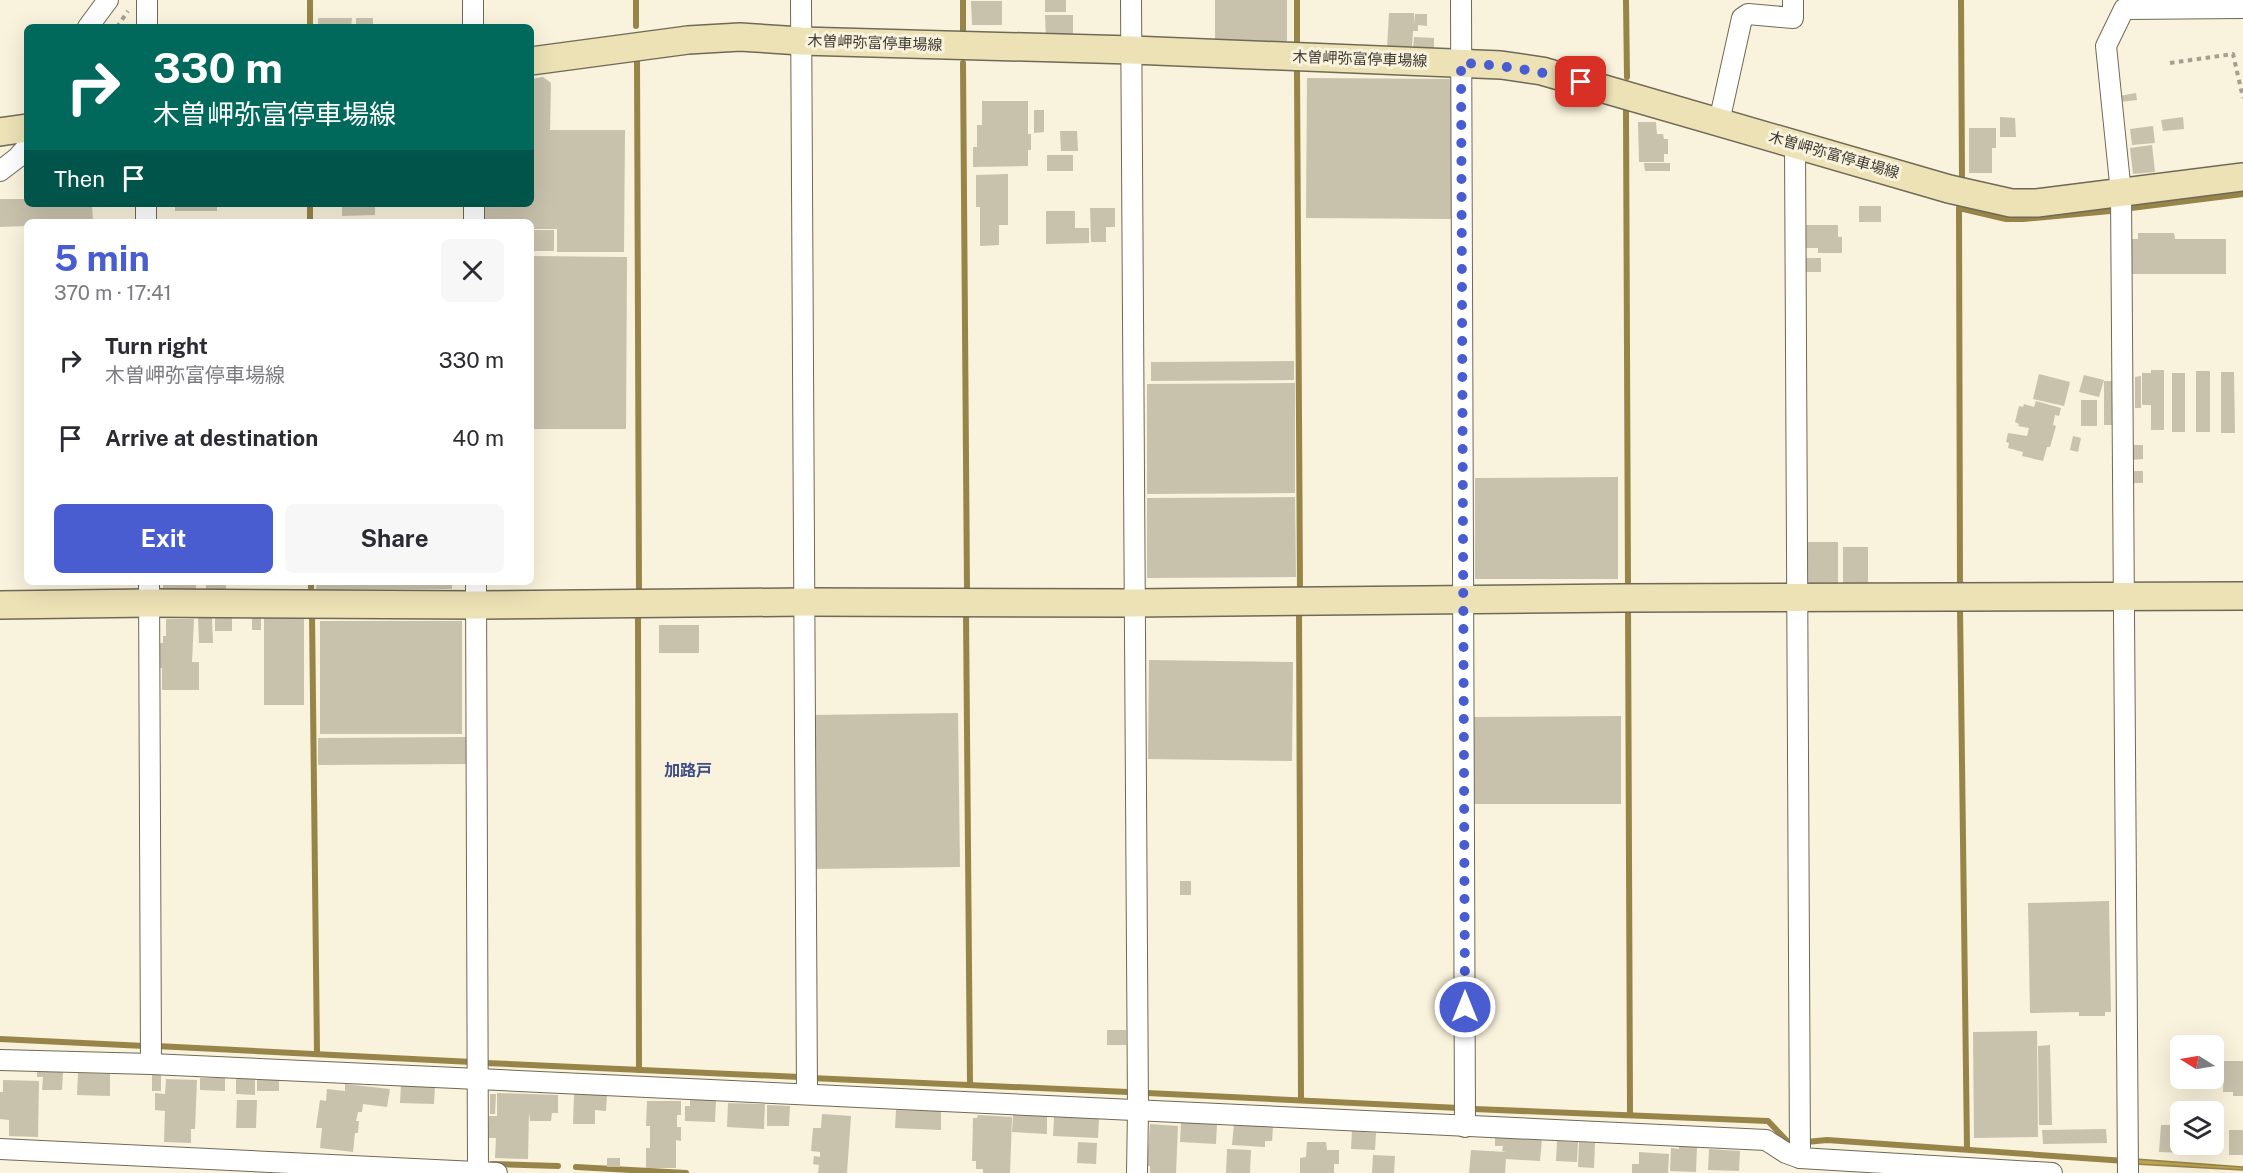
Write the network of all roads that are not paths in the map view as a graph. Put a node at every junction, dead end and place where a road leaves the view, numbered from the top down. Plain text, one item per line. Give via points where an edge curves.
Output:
1 (108, 0) edge
2 (147, 0) edge
3 (473, 0) edge
4 (801, 0) edge
5 (1131, 0) edge
6 (1461, 0) edge
7 (1793, 0) edge
8 (2124, 4) edge
9 (2243, 8) edge
10 (90, 24) edge
11 (147, 24) edge
12 (473, 24) edge
13 (801, 41) junction
14 (1132, 51) junction
15 (534, 61) edge
16 (1461, 63) junction
17 (1719, 122) junction
18 (19, 130) edge
19 (1795, 144) junction
20 (0, 171) edge
21 (2243, 177) edge
22 (2121, 193) junction
23 (149, 593) edge
24 (476, 594) edge
25 (2124, 596) junction
26 (2243, 596) edge
27 (1796, 598) junction
28 (1464, 599) junction
29 (804, 602) junction
30 (1134, 603) junction
31 (0, 605) edge
32 (0, 1060) edge
33 (151, 1064) junction
34 (478, 1079) junction
35 (807, 1094) junction
36 (1138, 1110) junction
37 (1465, 1126) junction
38 (0, 1149) edge
39 (1800, 1158) junction
40 (2128, 1165) edge
41 (488, 1173) edge
42 (1137, 1173) edge
43 (2052, 1173) edge

1 - 10 street
2 - 11 street
3 - 12 street
4 - 13 street
5 - 14 street
6 - 16 street
7 - 17 street via 1793,18 1748,14 1742,18
8 - 9 street
8 - 22 street via 2106,46
13 - 14 street, 木曽岬弥富停車場線
13 - 15 street, 木曽岬弥富停車場線 via 688,40
13 - 29 street
14 - 16 street, 木曽岬弥富停車場線
14 - 30 street
16 - 17 street, 木曽岬弥富停車場線 via 1542,71
16 - 28 street
17 - 19 street, 木曽岬弥富停車場線
18 - 20 street via 17,158
19 - 22 street, 木曽岬弥富停車場線 via 2011,203
19 - 27 street
21 - 22 street, 木曽岬弥富停車場線
22 - 25 street
23 - 24 street
23 - 31 street
23 - 33 street
24 - 29 street
24 - 34 street
25 - 26 street
25 - 27 street
25 - 40 street
27 - 28 street
27 - 39 street
28 - 30 street
28 - 37 street
29 - 30 street
29 - 35 street
30 - 36 street
32 - 33 street
33 - 34 street
34 - 35 street
34 - 41 street
35 - 36 street
36 - 37 street
36 - 42 street
37 - 39 street via 1766,1140
38 - 41 street
39 - 43 street

